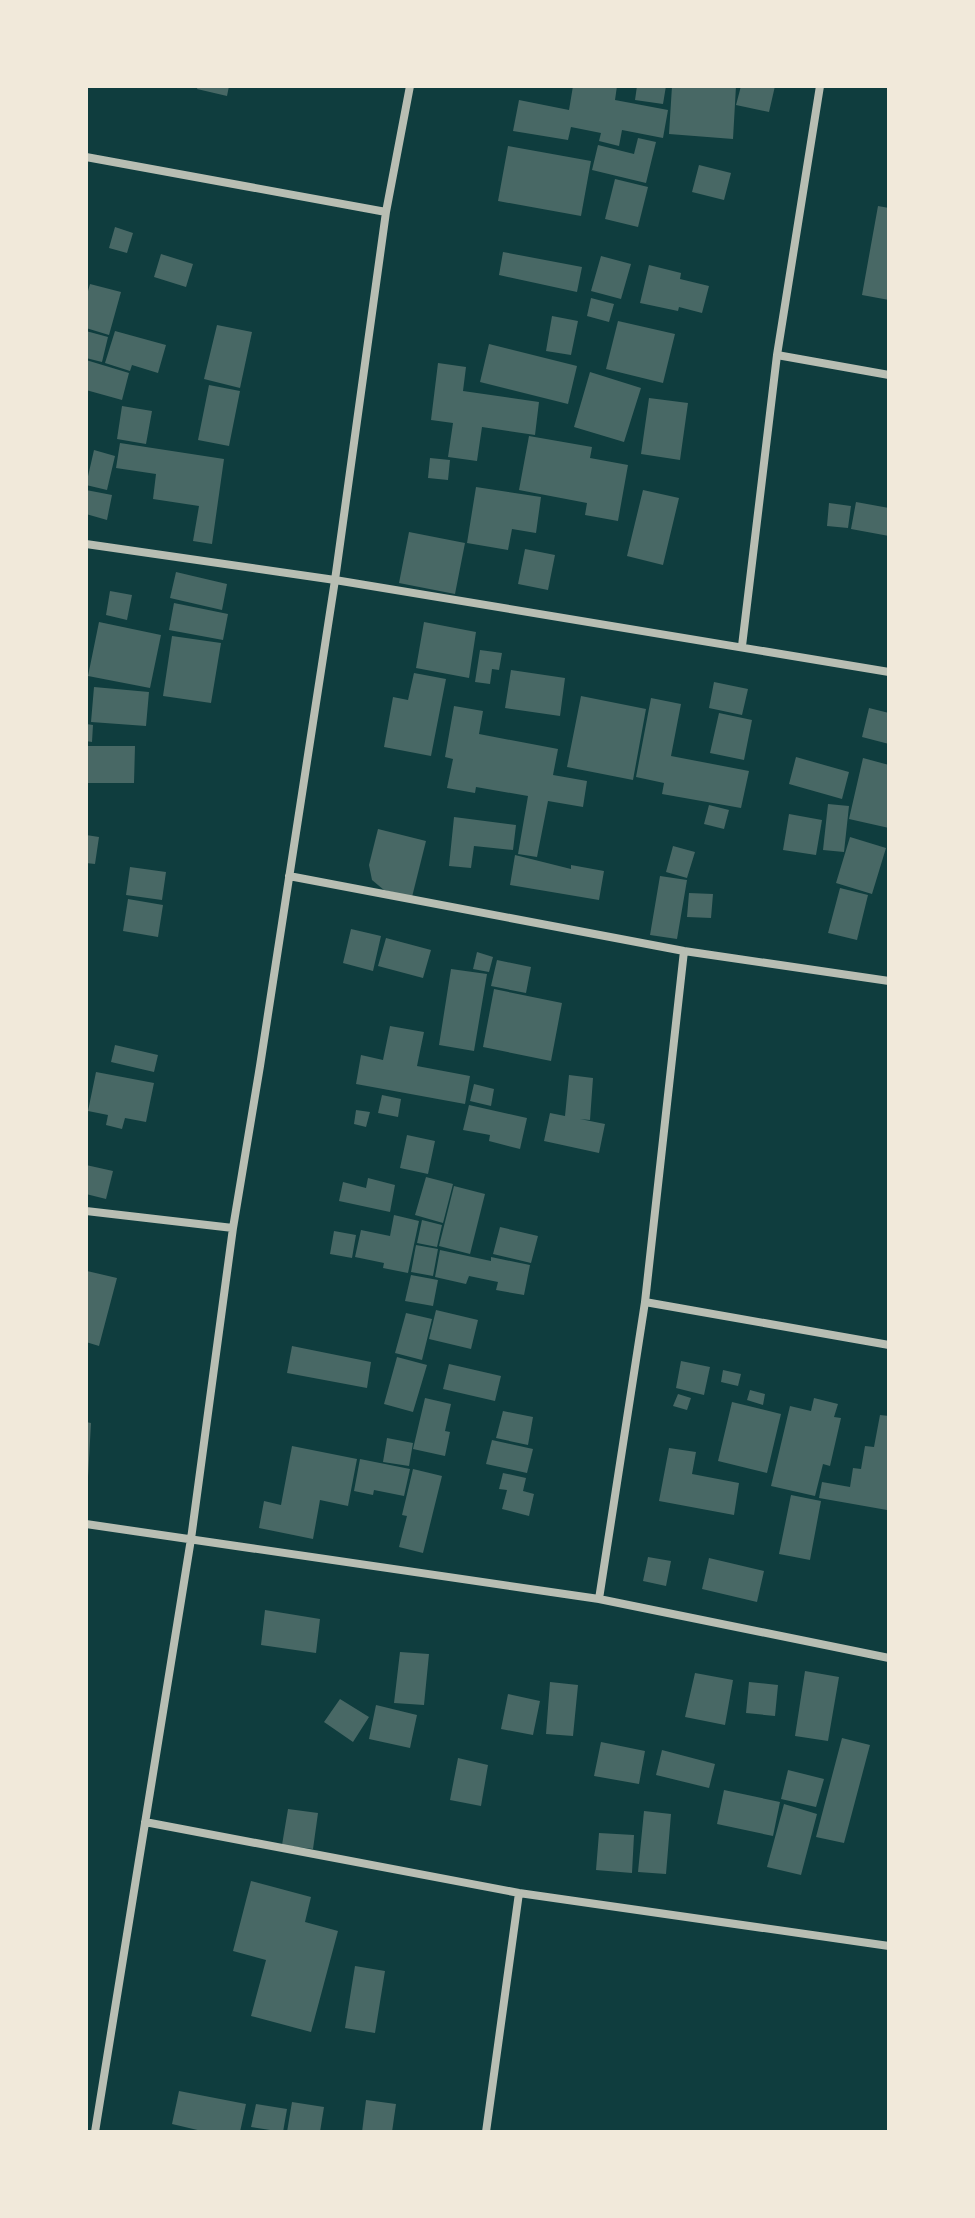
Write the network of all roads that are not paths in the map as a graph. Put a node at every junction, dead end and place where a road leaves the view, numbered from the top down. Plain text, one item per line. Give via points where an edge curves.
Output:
1 (410, 86) edge
2 (820, 86) edge
3 (86, 157) edge
4 (386, 212) junction
5 (777, 355) junction
6 (889, 375) edge
7 (86, 544) edge
8 (335, 580) junction
9 (742, 646) junction
10 (889, 672) edge
11 (289, 876) junction
12 (684, 951) junction
13 (889, 981) edge
14 (86, 1211) edge
15 (233, 1228) junction
16 (645, 1302) junction
17 (889, 1345) edge
18 (86, 1524) edge
19 (191, 1539) junction
20 (599, 1599) junction
21 (889, 1658) edge
22 (145, 1822) junction
23 (519, 1893) junction
24 (889, 1946) edge
25 (95, 2132) edge
26 (486, 2132) edge

1 - 4 street
2 - 5 street
3 - 4 street
4 - 8 street
5 - 6 street
5 - 9 street
7 - 8 street
8 - 9 street
8 - 11 street
9 - 10 street
11 - 12 street
11 - 15 street
12 - 13 street
12 - 16 street
14 - 15 street
15 - 19 street
16 - 17 street
16 - 20 street
18 - 19 street
19 - 20 street
19 - 22 street
20 - 21 street
22 - 23 street
22 - 25 street
23 - 24 street
23 - 26 street

